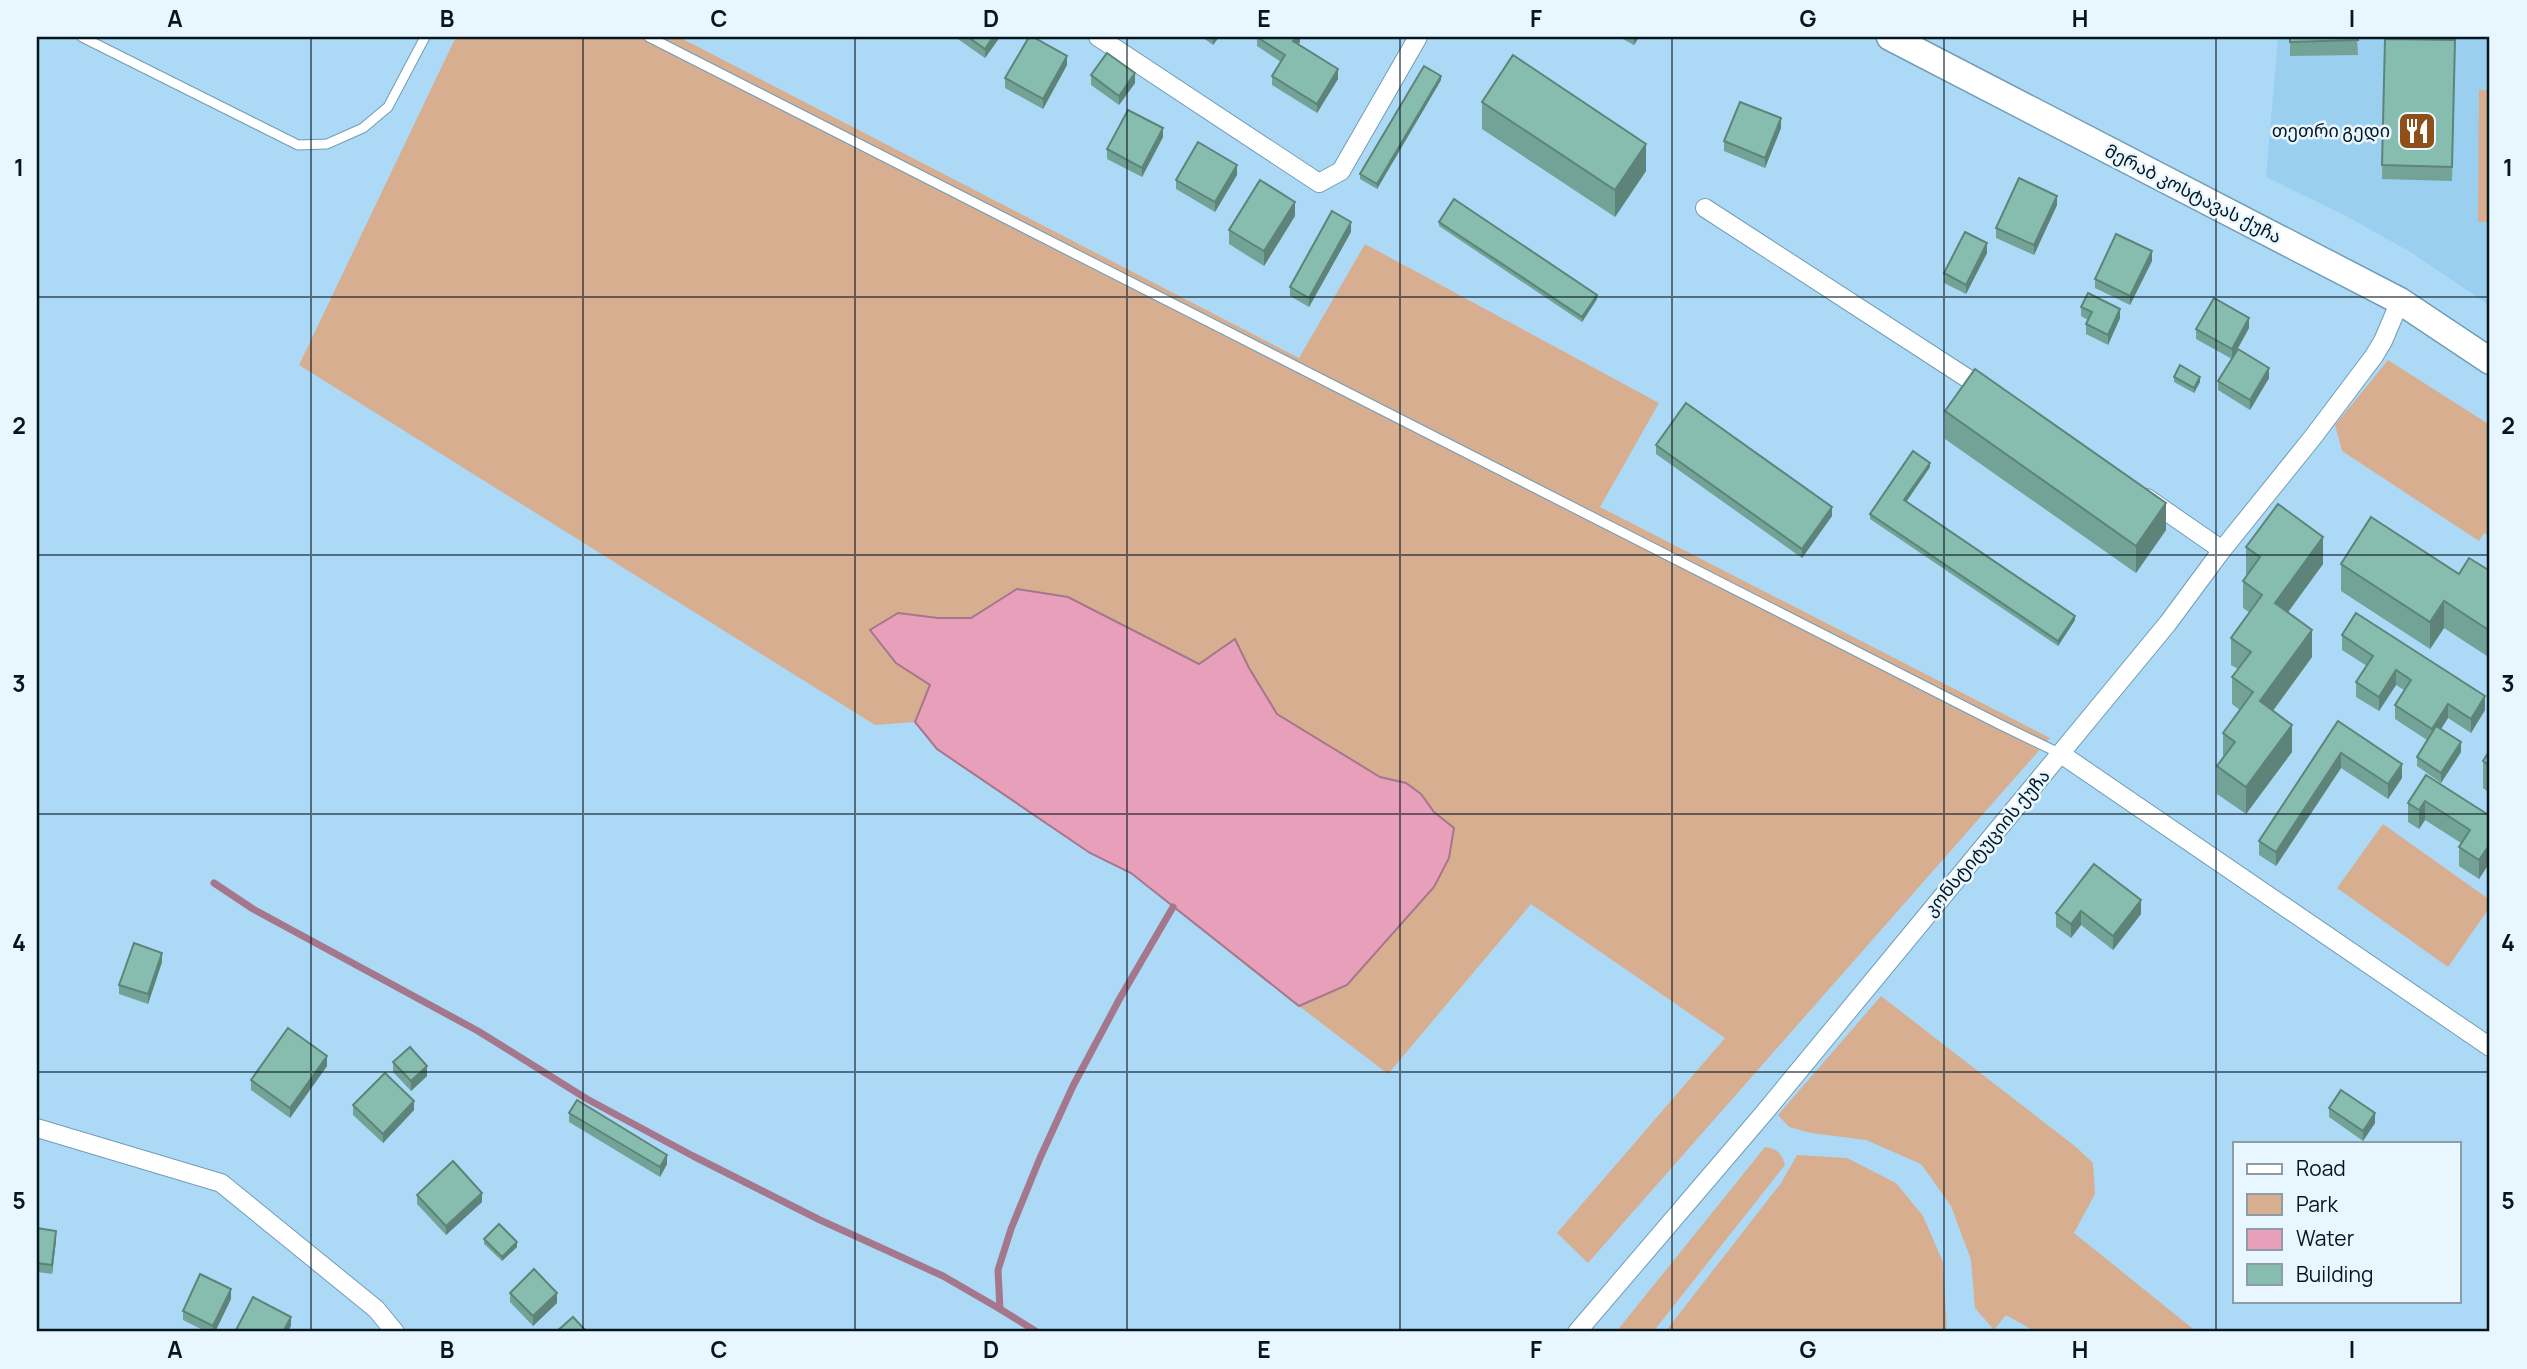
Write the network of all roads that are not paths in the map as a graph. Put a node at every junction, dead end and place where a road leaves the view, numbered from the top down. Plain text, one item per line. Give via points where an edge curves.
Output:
1 (82, 37) edge
2 (425, 37) edge
3 (649, 37) edge
4 (1098, 37) edge
5 (1418, 37) edge
6 (1890, 37) edge
7 (1705, 208) dead end
8 (2400, 300) junction
9 (2424, 317) junction
10 (2383, 341) junction
11 (2490, 361) edge
12 (1999, 398) edge
13 (2133, 488) edge
14 (2222, 550) junction
15 (2061, 754) junction
16 (2490, 1047) edge
17 (37, 1128) edge
18 (395, 1332) edge
19 (1577, 1332) edge

1 - 2 lane via 298,145 327,144 363,128 388,107
3 - 15 lane
4 - 5 street via 1319,183 1341,170
6 - 8 main road, მერაბ კოსტავას ქუჩა
7 - 12 street
8 - 9 main road, მერაბ კოსტავას ქუჩა
8 - 10 street, კონსტიტუციის ქუჩა
9 - 10 street, კონსტიტუციის ქუჩა via 2400,326
9 - 11 main road, მერაბ კოსტავას ქუჩა
10 - 14 street, კონსტიტუციის ქუჩა via 2313,438
13 - 14 street
14 - 15 street, კონსტიტუციის ქუჩა
15 - 16 street
15 - 19 street, კონსტიტუციის ქუჩა
17 - 18 street via 221,1183 376,1310

